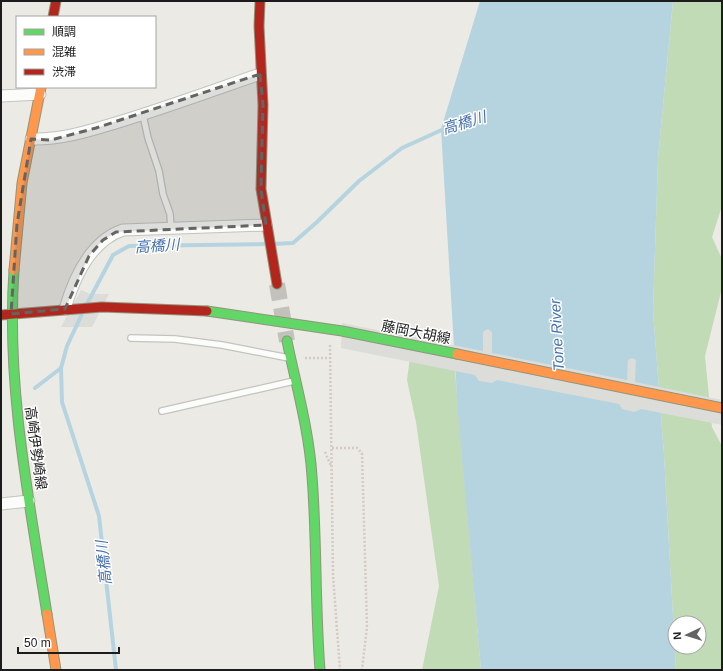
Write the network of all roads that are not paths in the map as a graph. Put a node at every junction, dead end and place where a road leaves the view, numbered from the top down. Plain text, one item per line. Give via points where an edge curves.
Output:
1 (56, 1) edge
2 (260, 1) edge
3 (53, 16) edge
4 (260, 74) junction
5 (41, 91) edge
6 (1, 96) edge
7 (143, 115) junction
8 (31, 139) junction
9 (172, 228) junction
10 (267, 230) junction
11 (277, 284) tunnel mouth
12 (68, 309) junction
13 (11, 314) junction
14 (1, 315) edge
15 (131, 338) dead end
16 (287, 341) tunnel mouth
17 (294, 358) junction
18 (295, 380) junction
19 (722, 408) edge
20 (162, 411) dead end
21 (29, 501) junction
22 (1, 504) edge
23 (56, 670) edge
24 (320, 670) edge

1 - 3 main road
2 - 4 main road
4 - 7 street
4 - 10 main road via 263,106 261,189
5 - 6 street
5 - 8 main road, 高崎伊勢崎線
7 - 8 street via 56,139
7 - 9 lane
8 - 13 main road, 高崎伊勢崎線 via 17,224
9 - 10 street
9 - 12 street via 123,230 103,240 89,256 78,276
10 - 11 main road
12 - 13 main road
12 - 19 main road, 藤岡大胡線 via 149,307 214,311 342,331
13 - 14 main road
13 - 21 main road, 高崎伊勢崎線 via 16,409
15 - 17 lane via 167,338
16 - 17 main road
17 - 18 main road
18 - 20 lane
18 - 24 main road via 312,476
21 - 22 street
21 - 23 main road, 高崎伊勢崎線

